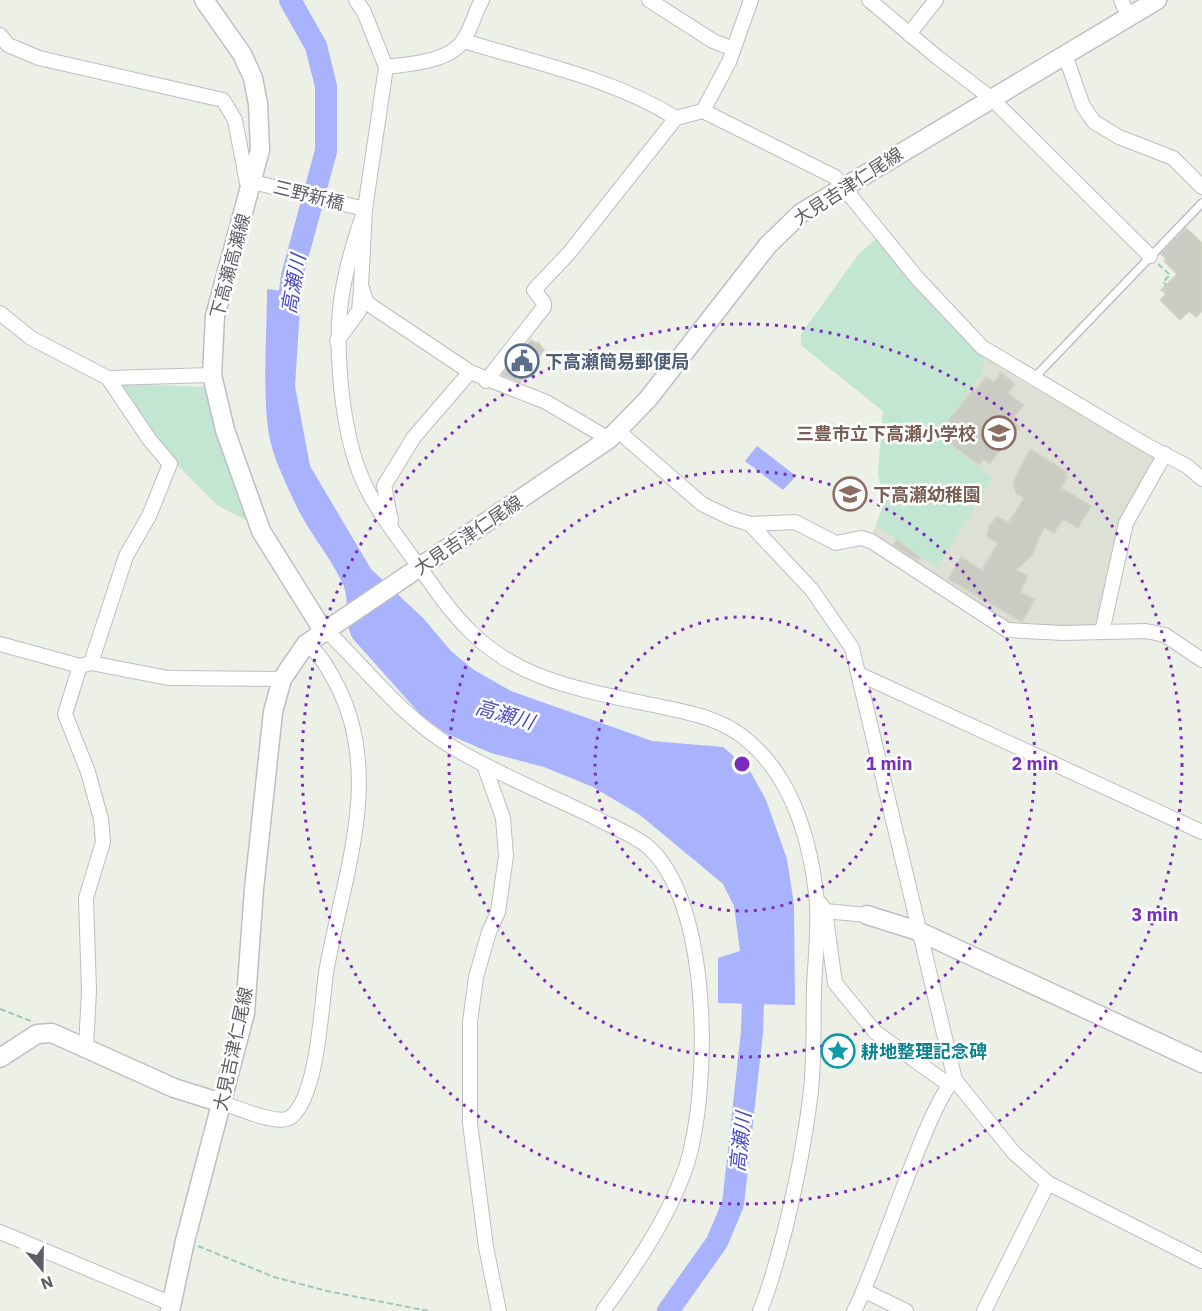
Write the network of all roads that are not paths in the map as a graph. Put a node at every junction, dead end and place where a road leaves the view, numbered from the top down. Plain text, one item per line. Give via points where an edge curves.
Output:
1 (204, 0) edge
2 (356, 0) edge
3 (482, 0) edge
4 (649, 0) edge
5 (751, 0) edge
6 (868, 0) edge
7 (936, 0) edge
8 (1121, 0) edge
9 (1157, 0) edge
10 (1129, 16) junction
11 (909, 34) junction
12 (0, 35) edge
13 (464, 41) junction
14 (733, 50) junction
15 (1065, 55) junction
16 (386, 67) junction
17 (992, 98) junction
18 (703, 111) junction
19 (676, 118) junction
20 (253, 182) junction
21 (842, 187) junction
22 (1202, 187) edge
23 (1202, 203) edge
24 (365, 209) junction
25 (1150, 256) junction
26 (362, 286) junction
27 (0, 313) edge
28 (337, 341) junction
29 (470, 372) junction
30 (212, 375) junction
31 (108, 378) junction
32 (1034, 378) junction
33 (486, 381) junction
34 (613, 434) junction
35 (1165, 454) junction
36 (1202, 479) edge
37 (750, 524) junction
38 (393, 530) junction
39 (421, 568) junction
40 (324, 632) junction
41 (1102, 632) junction
42 (0, 644) edge
43 (306, 644) junction
44 (1202, 660) edge
45 (86, 664) junction
46 (860, 674) junction
47 (282, 679) junction
48 (484, 765) junction
49 (1202, 832) edge
50 (816, 894) junction
51 (825, 911) junction
52 (867, 915) joint
53 (918, 931) junction
54 (86, 1047) junction
55 (0, 1058) edge
56 (1202, 1063) edge
57 (951, 1082) junction
58 (222, 1103) junction
59 (1048, 1183) junction
60 (0, 1232) edge
61 (1202, 1261) edge
62 (865, 1291) junction
63 (171, 1307) edge
64 (499, 1311) edge
65 (603, 1311) edge
66 (760, 1311) edge
67 (854, 1311) edge
68 (906, 1311) edge
69 (984, 1311) edge

1 - 20 main road, 下高瀬高瀬線 via 242,54 253,78 260,150
2 - 16 street
3 - 13 street
4 - 14 street
5 - 14 street
6 - 11 street
7 - 11 street
8 - 10 street
9 - 10 main road, 大見吉津仁尾線
10 - 15 main road, 大見吉津仁尾線
11 - 17 street
12 - 20 street via 8,45 39,58 223,100 235,120 247,183
13 - 16 street via 428,60
13 - 19 street via 610,86 643,98
14 - 18 street
15 - 17 main road, 大見吉津仁尾線
15 - 22 street via 1083,106 1094,122 1119,137 1173,158
16 - 24 street
17 - 21 main road, 大見吉津仁尾線
17 - 25 street
18 - 19 street
18 - 21 street via 835,177
19 - 33 street via 569,253 534,290 544,307
20 - 24 street, 三野新橋
20 - 30 main road, 下高瀬高瀬線 via 215,316
21 - 32 street via 918,279 982,346
21 - 34 main road, 大見吉津仁尾線 via 801,213 768,245 648,399
23 - 25 lane
24 - 26 street
24 - 28 street via 342,289
25 - 32 lane
26 - 28 street via 359,311
26 - 29 street via 367,303
27 - 31 street via 30,338
28 - 38 street via 346,426 354,458 367,489
29 - 33 street
29 - 38 street via 414,437 384,486
30 - 31 street
30 - 40 main road, 下高瀬高瀬線 via 228,440 261,531
31 - 45 street via 170,464 149,516 126,556
32 - 35 street
33 - 34 street via 546,402
34 - 37 street via 702,504
34 - 39 main road, 大見吉津仁尾線
35 - 36 street
35 - 41 street via 1126,523
37 - 41 street via 795,522 836,543 861,538 871,542 1008,630
37 - 46 street via 812,590 852,648
38 - 39 street
39 - 40 main road, 大見吉津仁尾線
39 - 50 street via 457,620 507,661 589,691 695,714 723,724 743,737 772,766 793,800
40 - 43 main road, 大見吉津仁尾線
40 - 48 street via 426,731
41 - 44 street via 1146,631 1165,635
42 - 45 street
43 - 47 main road, 大見吉津仁尾線
43 - 58 street via 315,650 343,698 355,735 359,784 357,822 346,891 330,951 316,1057 299,1107 290,1118 274,1122
45 - 47 street via 168,678
45 - 54 street via 65,714 88,772 103,842 86,898
46 - 49 street
46 - 53 street
47 - 58 main road, 大見吉津仁尾線 via 269,744 245,1012
48 - 64 street via 503,818 506,856 498,912 476,977 473,999 470,1123 486,1247
48 - 65 street via 646,846 674,882 690,927 700,1000 700,1097 695,1130 685,1170 655,1233
50 - 51 street
50 - 66 street via 810,1096 792,1200 771,1286
51 - 52 street
51 - 57 street via 835,983 876,1032
52 - 53 main road
53 - 56 main road
53 - 57 street
54 - 55 main road via 37,1034
54 - 58 main road via 174,1088
57 - 59 street via 1014,1153
57 - 62 street via 928,1127
58 - 63 main road, 大見吉津仁尾線
59 - 61 street
59 - 69 street
60 - 63 street
62 - 67 street
62 - 68 street

